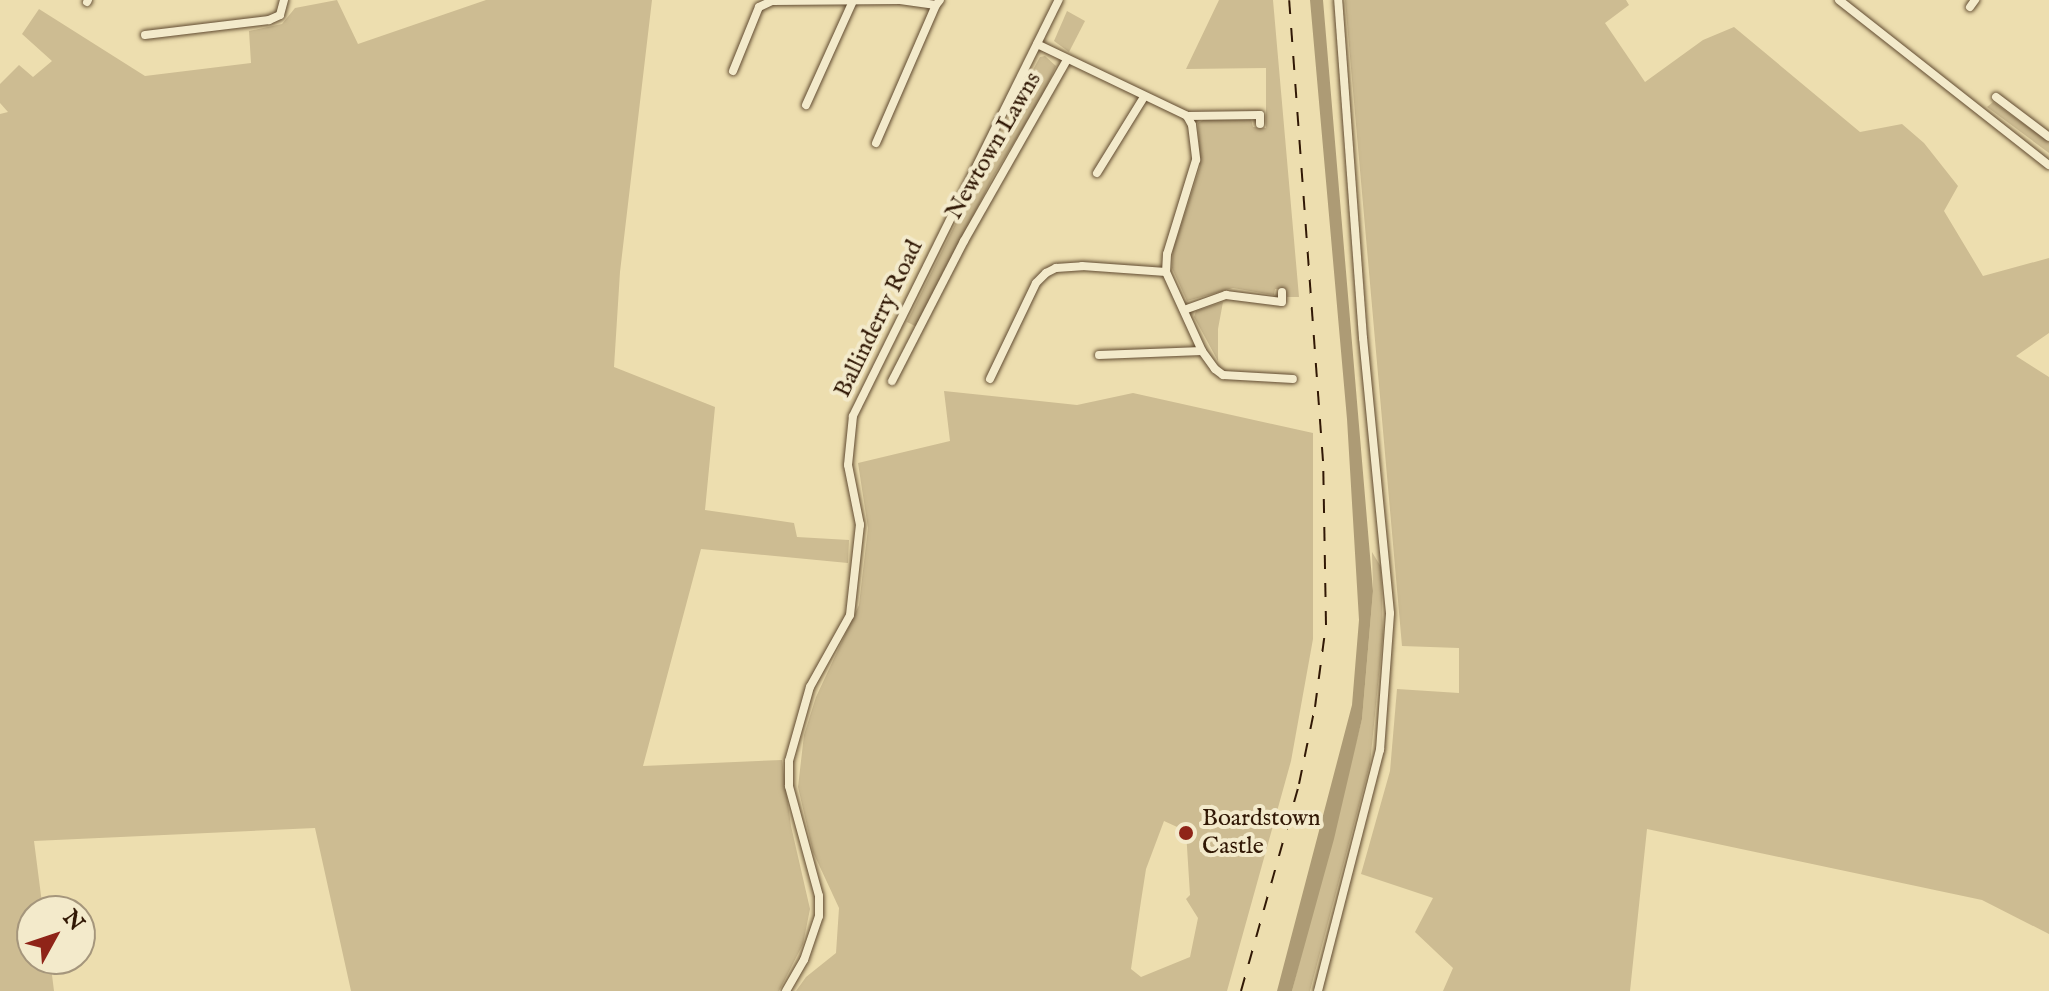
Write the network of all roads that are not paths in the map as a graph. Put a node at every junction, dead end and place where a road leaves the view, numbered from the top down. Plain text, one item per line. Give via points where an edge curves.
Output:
1 (284, 0) edge
2 (1059, 0) edge
3 (1338, 0) edge
4 (1839, 0) edge
5 (853, 1) edge
6 (938, 2) edge
7 (145, 35) dead end
8 (1037, 44) junction
9 (1067, 60) junction
10 (733, 71) dead end
11 (1144, 97) junction
12 (1996, 97) dead end
13 (806, 105) dead end
14 (1187, 116) junction
15 (1260, 124) dead end
16 (2049, 137) edge
17 (876, 143) dead end
18 (2049, 165) edge
19 (1097, 173) dead end
20 (1166, 272) junction
21 (1282, 292) dead end
22 (1184, 310) junction
23 (1202, 351) junction
24 (1099, 355) dead end
25 (990, 379) dead end
26 (1293, 379) dead end
27 (892, 381) dead end
28 (786, 991) edge
29 (1318, 991) edge

1 - 7 street via 280,15 269,20
2 - 8 street, Ballinderry Road
3 - 29 street via 1390,613 1380,750
4 - 18 street
5 - 6 street
5 - 10 street via 772,1 759,7
5 - 13 street
6 - 17 street
8 - 9 street, Newtown Lawns
8 - 28 street, Ballinderry Road via 853,416 848,465 860,525 850,615 810,687 789,761 789,786 819,896 819,916
9 - 11 street, Newtown Lawns
9 - 27 street, Newtown Lawns
11 - 14 street, Newtown Lawns
11 - 19 street
12 - 16 street
14 - 15 street, Newtown Lawns via 1260,115
14 - 20 street via 1196,160
20 - 22 street
20 - 25 street via 1082,266 1046,273 1036,283
21 - 22 street via 1282,302 1226,295
22 - 23 street
23 - 24 street
23 - 26 street via 1223,375

